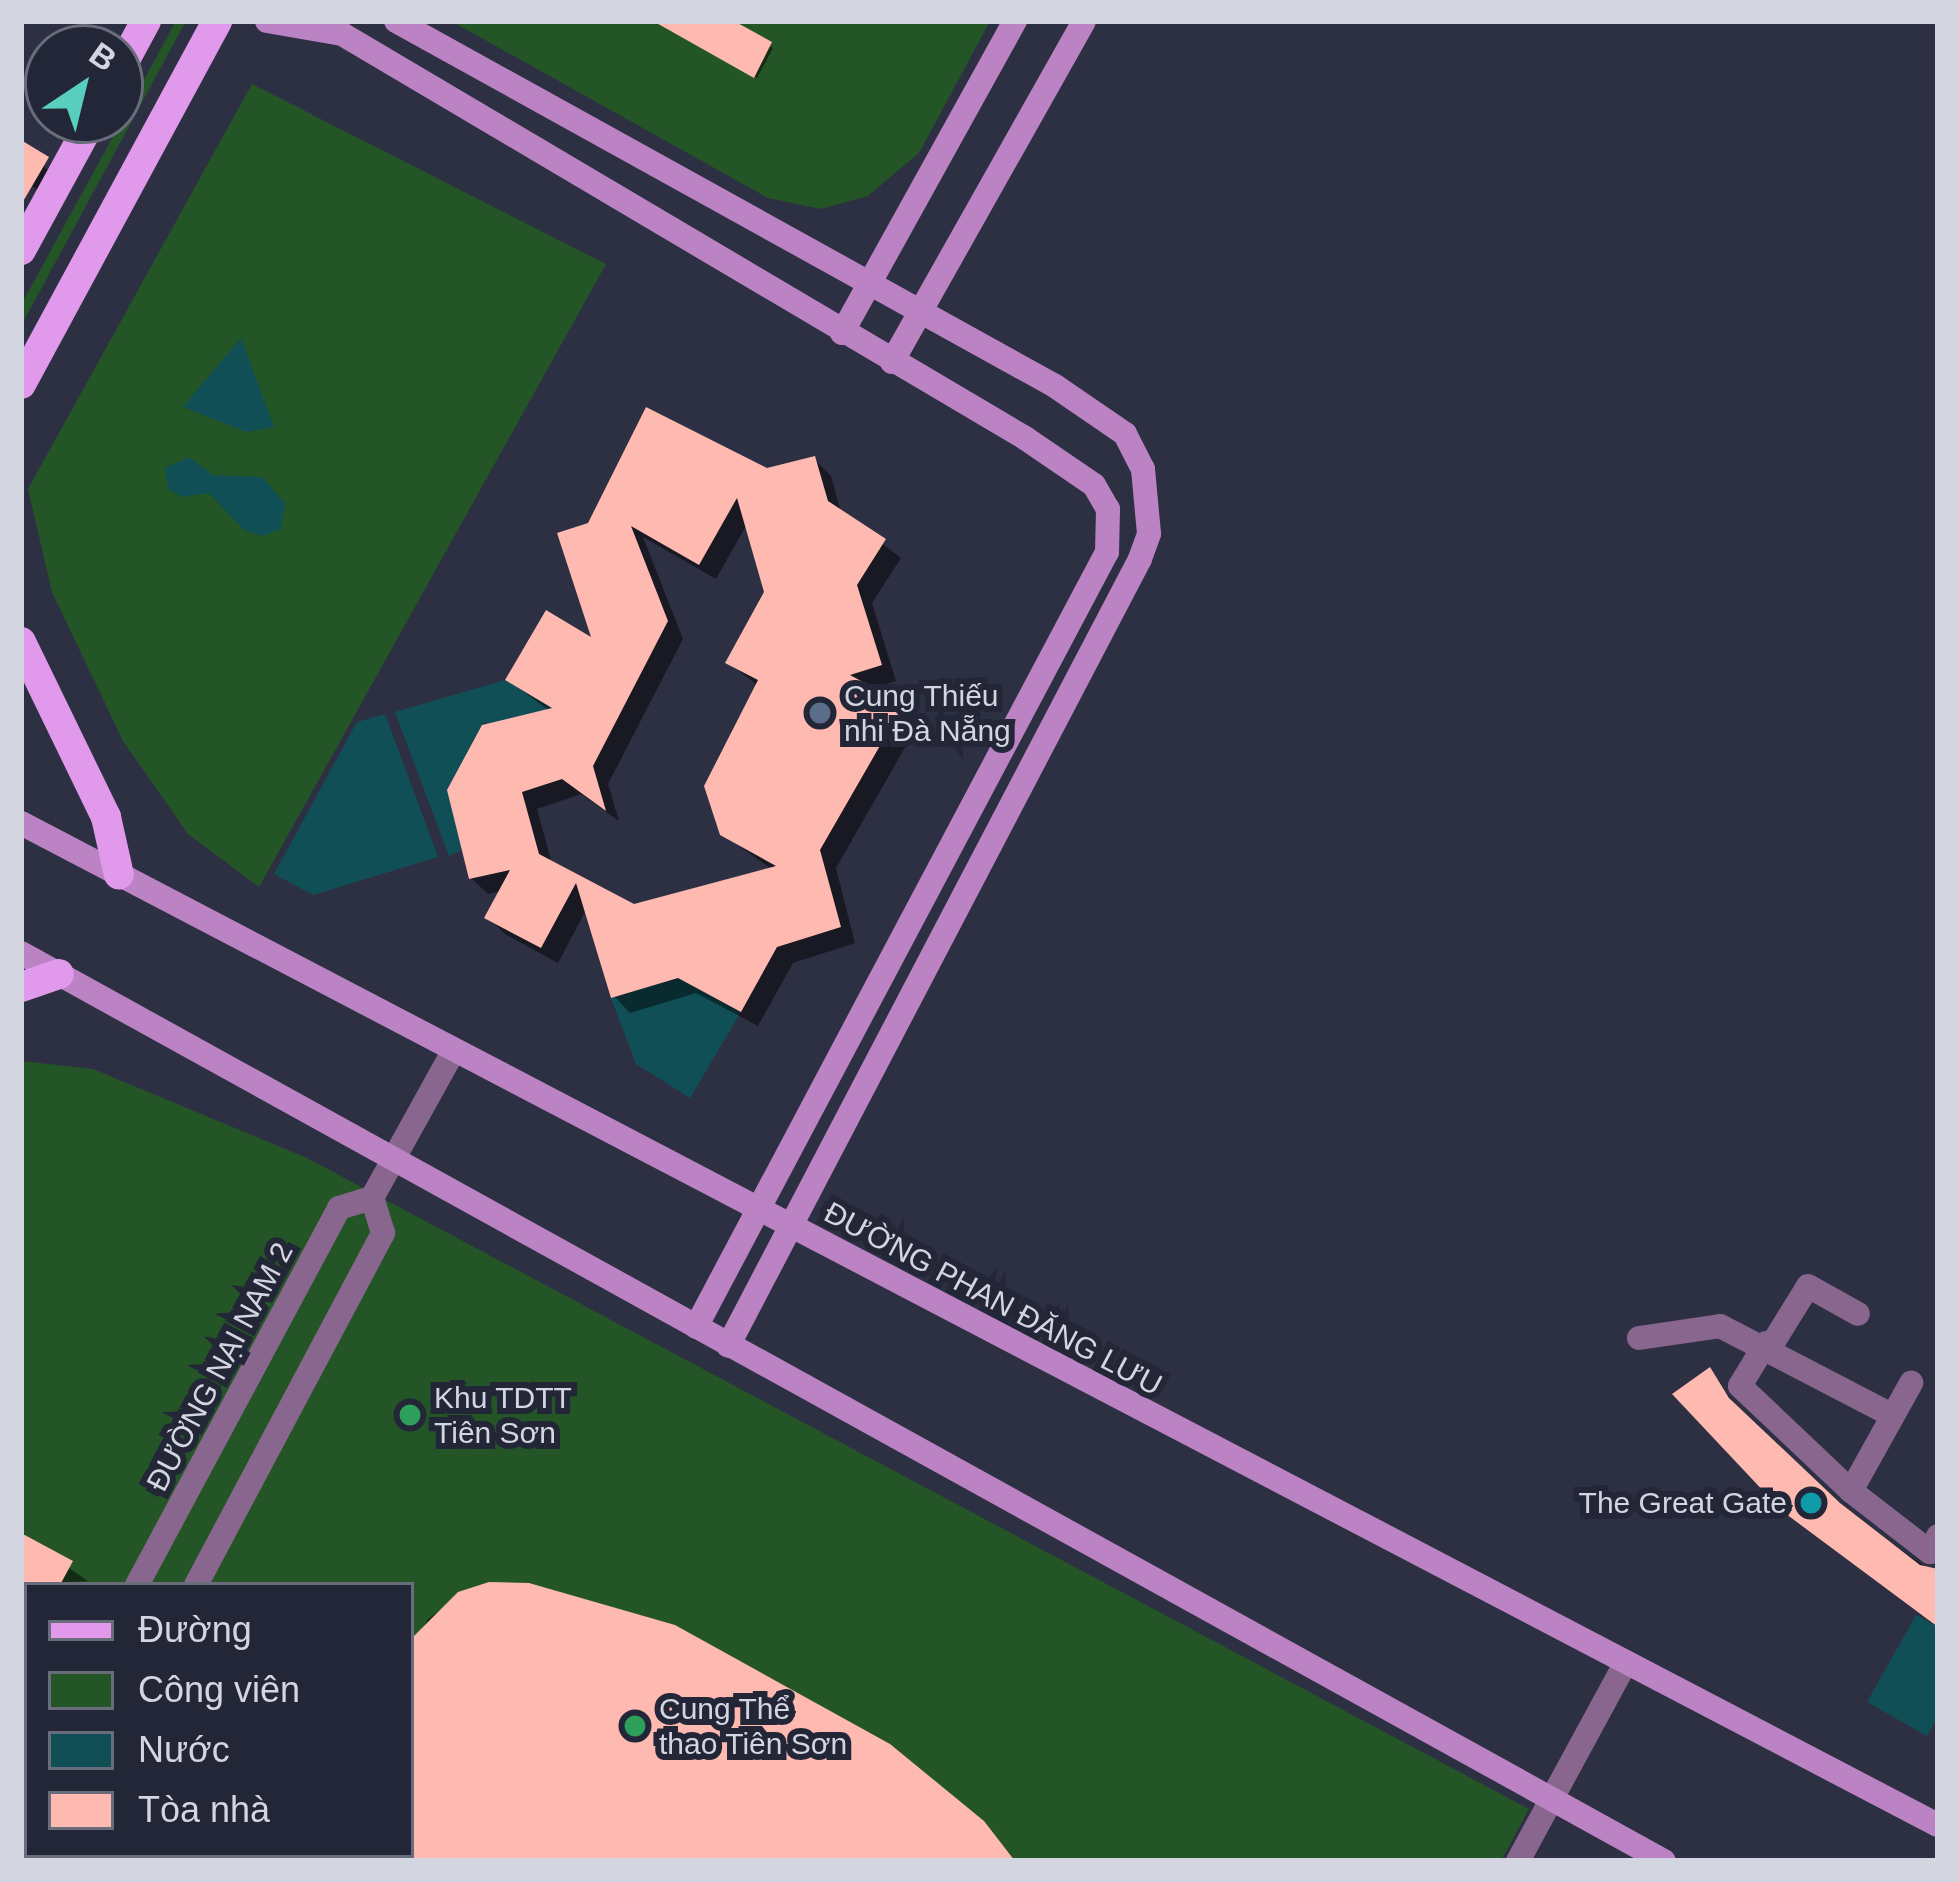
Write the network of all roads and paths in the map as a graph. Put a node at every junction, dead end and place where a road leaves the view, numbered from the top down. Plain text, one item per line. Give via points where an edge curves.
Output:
1 (217, 21) edge
2 (267, 21) edge
3 (396, 21) edge
4 (1015, 21) edge
5 (1084, 21) edge
6 (79, 144) edge
7 (21, 250) edge
8 (872, 281) junction
9 (922, 310) junction
10 (842, 333) junction
11 (892, 362) junction
12 (21, 384) edge
13 (21, 642) edge
14 (21, 823) edge
15 (119, 875) junction
16 (21, 953) edge
17 (59, 974) junction
18 (21, 987) edge
19 (454, 1050) junction
20 (394, 1160) junction
21 (373, 1198) junction
22 (761, 1211) junction
23 (790, 1226) junction
24 (1858, 1314) dead end
25 (696, 1328) junction
26 (1640, 1338) dead end
27 (1768, 1345) junction
28 (728, 1346) junction
29 (1911, 1383) dead end
30 (1892, 1415) junction
31 (1851, 1491) junction
32 (1938, 1536) edge
33 (139, 1582) edge
34 (198, 1582) edge
35 (1625, 1664) junction
36 (1550, 1802) junction
37 (1938, 1825) edge
38 (1518, 1861) edge
39 (1664, 1861) edge

1 - 12 main road
2 - 10 street via 342,34
3 - 8 street
4 - 8 street
5 - 9 street
6 - 7 main road
8 - 9 street
8 - 10 street
9 - 11 street
9 - 23 street via 1125,434 1143,469 1149,534
10 - 11 street
11 - 22 street via 1094,484 1108,509 1107,552
13 - 15 main road via 106,817
14 - 15 street, ĐƯỜNG PHAN ĐĂNG LƯU
15 - 19 street, ĐƯỜNG PHAN ĐĂNG LƯU
16 - 17 street
17 - 18 main road
17 - 20 street
19 - 20 street, ĐƯỜNG NẠI NAM 2
19 - 22 street, ĐƯỜNG PHAN ĐĂNG LƯU
20 - 21 street, ĐƯỜNG NẠI NAM 2
20 - 25 street
21 - 33 street, ĐƯỜNG NẠI NAM 2 via 339,1208
21 - 34 street, ĐƯỜNG NẠI NAM 2 via 383,1233
22 - 23 street, ĐƯỜNG PHAN ĐĂNG LƯU
22 - 25 street
23 - 28 street
23 - 35 street, ĐƯỜNG PHAN ĐĂNG LƯU
24 - 27 street via 1808,1286
25 - 28 street
26 - 27 street via 1696,1325
27 - 30 street
27 - 31 street via 1740,1386
28 - 36 street
29 - 30 street
30 - 31 street
31 - 32 street via 1930,1552
35 - 36 street
35 - 37 street, ĐƯỜNG PHAN ĐĂNG LƯU
36 - 38 street
36 - 39 street

